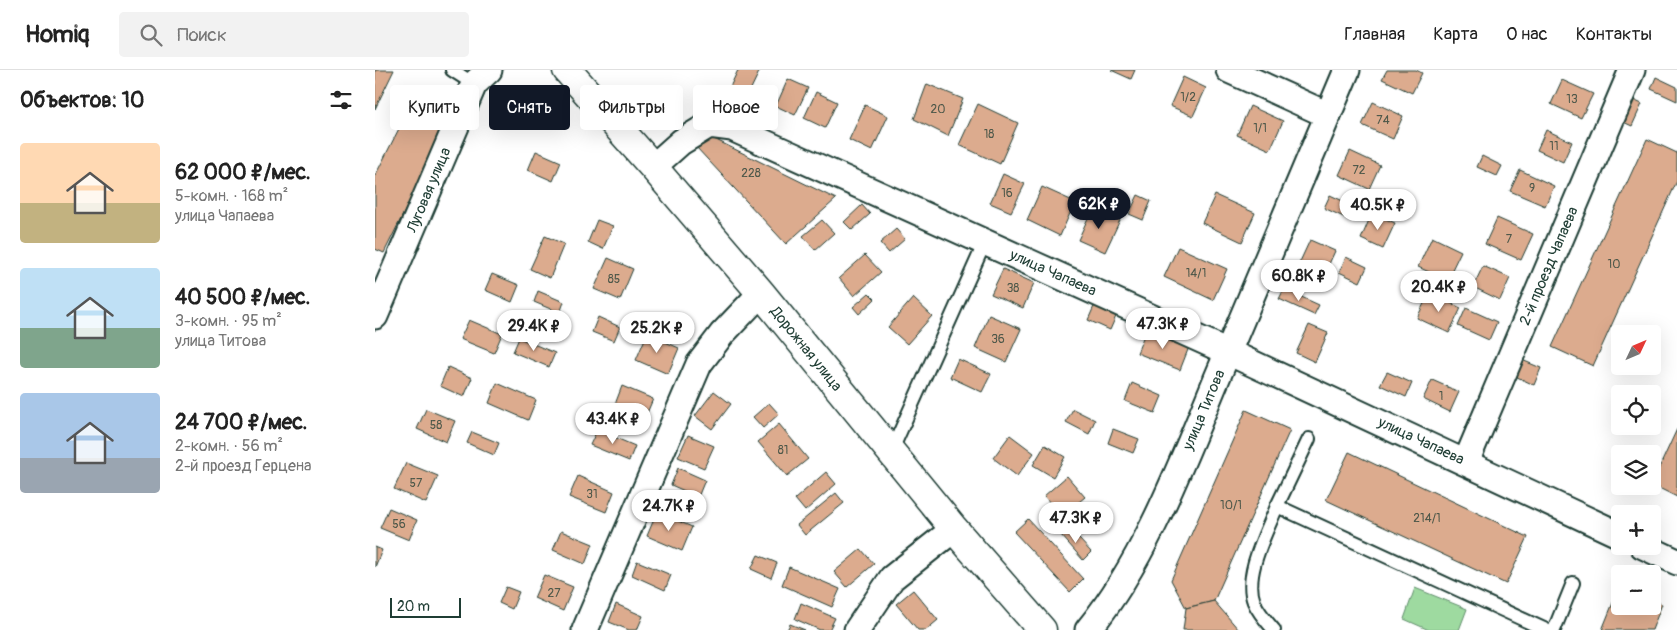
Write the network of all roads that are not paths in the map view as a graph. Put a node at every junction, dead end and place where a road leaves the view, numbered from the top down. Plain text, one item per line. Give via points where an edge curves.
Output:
1 (452, 70) edge
2 (567, 70) edge
3 (1229, 70) edge
4 (1347, 70) edge
5 (1632, 70) edge
6 (481, 77) edge
7 (1328, 115) junction
8 (653, 166) junction
9 (985, 242) junction
10 (761, 293) junction
11 (375, 316) edge
12 (1228, 352) junction
13 (1309, 439) dead end
14 (891, 452) junction
15 (1466, 462) junction
16 (1277, 506) junction
17 (954, 529) junction
18 (1611, 531) edge
19 (1661, 554) edge
20 (1677, 562) edge
21 (1573, 583) dead end
22 (585, 630) edge
23 (857, 630) edge
24 (1042, 630) edge
25 (1088, 630) edge
26 (1274, 630) edge
27 (1546, 630) edge
28 (1554, 630) edge

1 - 6 lane
2 - 8 main road, Дорожная улица
3 - 7 street
4 - 7 street, улица Титова
5 - 15 street, 2-й проезд Чапаева
6 - 11 street, Луговая улица
7 - 12 street, улица Титова
8 - 9 street, улица Чапаева via 681,142 709,125 733,128
8 - 10 main road, Дорожная улица
9 - 12 street, улица Чапаева
9 - 14 lane
10 - 14 main road, Дорожная улица
10 - 22 street via 699,364
12 - 15 street, улица Чапаева
12 - 25 street, улица Титова via 1158,512 1127,572
13 - 16 lane
14 - 17 main road, Дорожная улица
15 - 18 street, улица Чапаева
16 - 26 lane via 1251,582 1254,602
16 - 27 lane
17 - 23 street via 892,578
17 - 24 main road, Дорожная улица
19 - 20 street
21 - 28 lane

